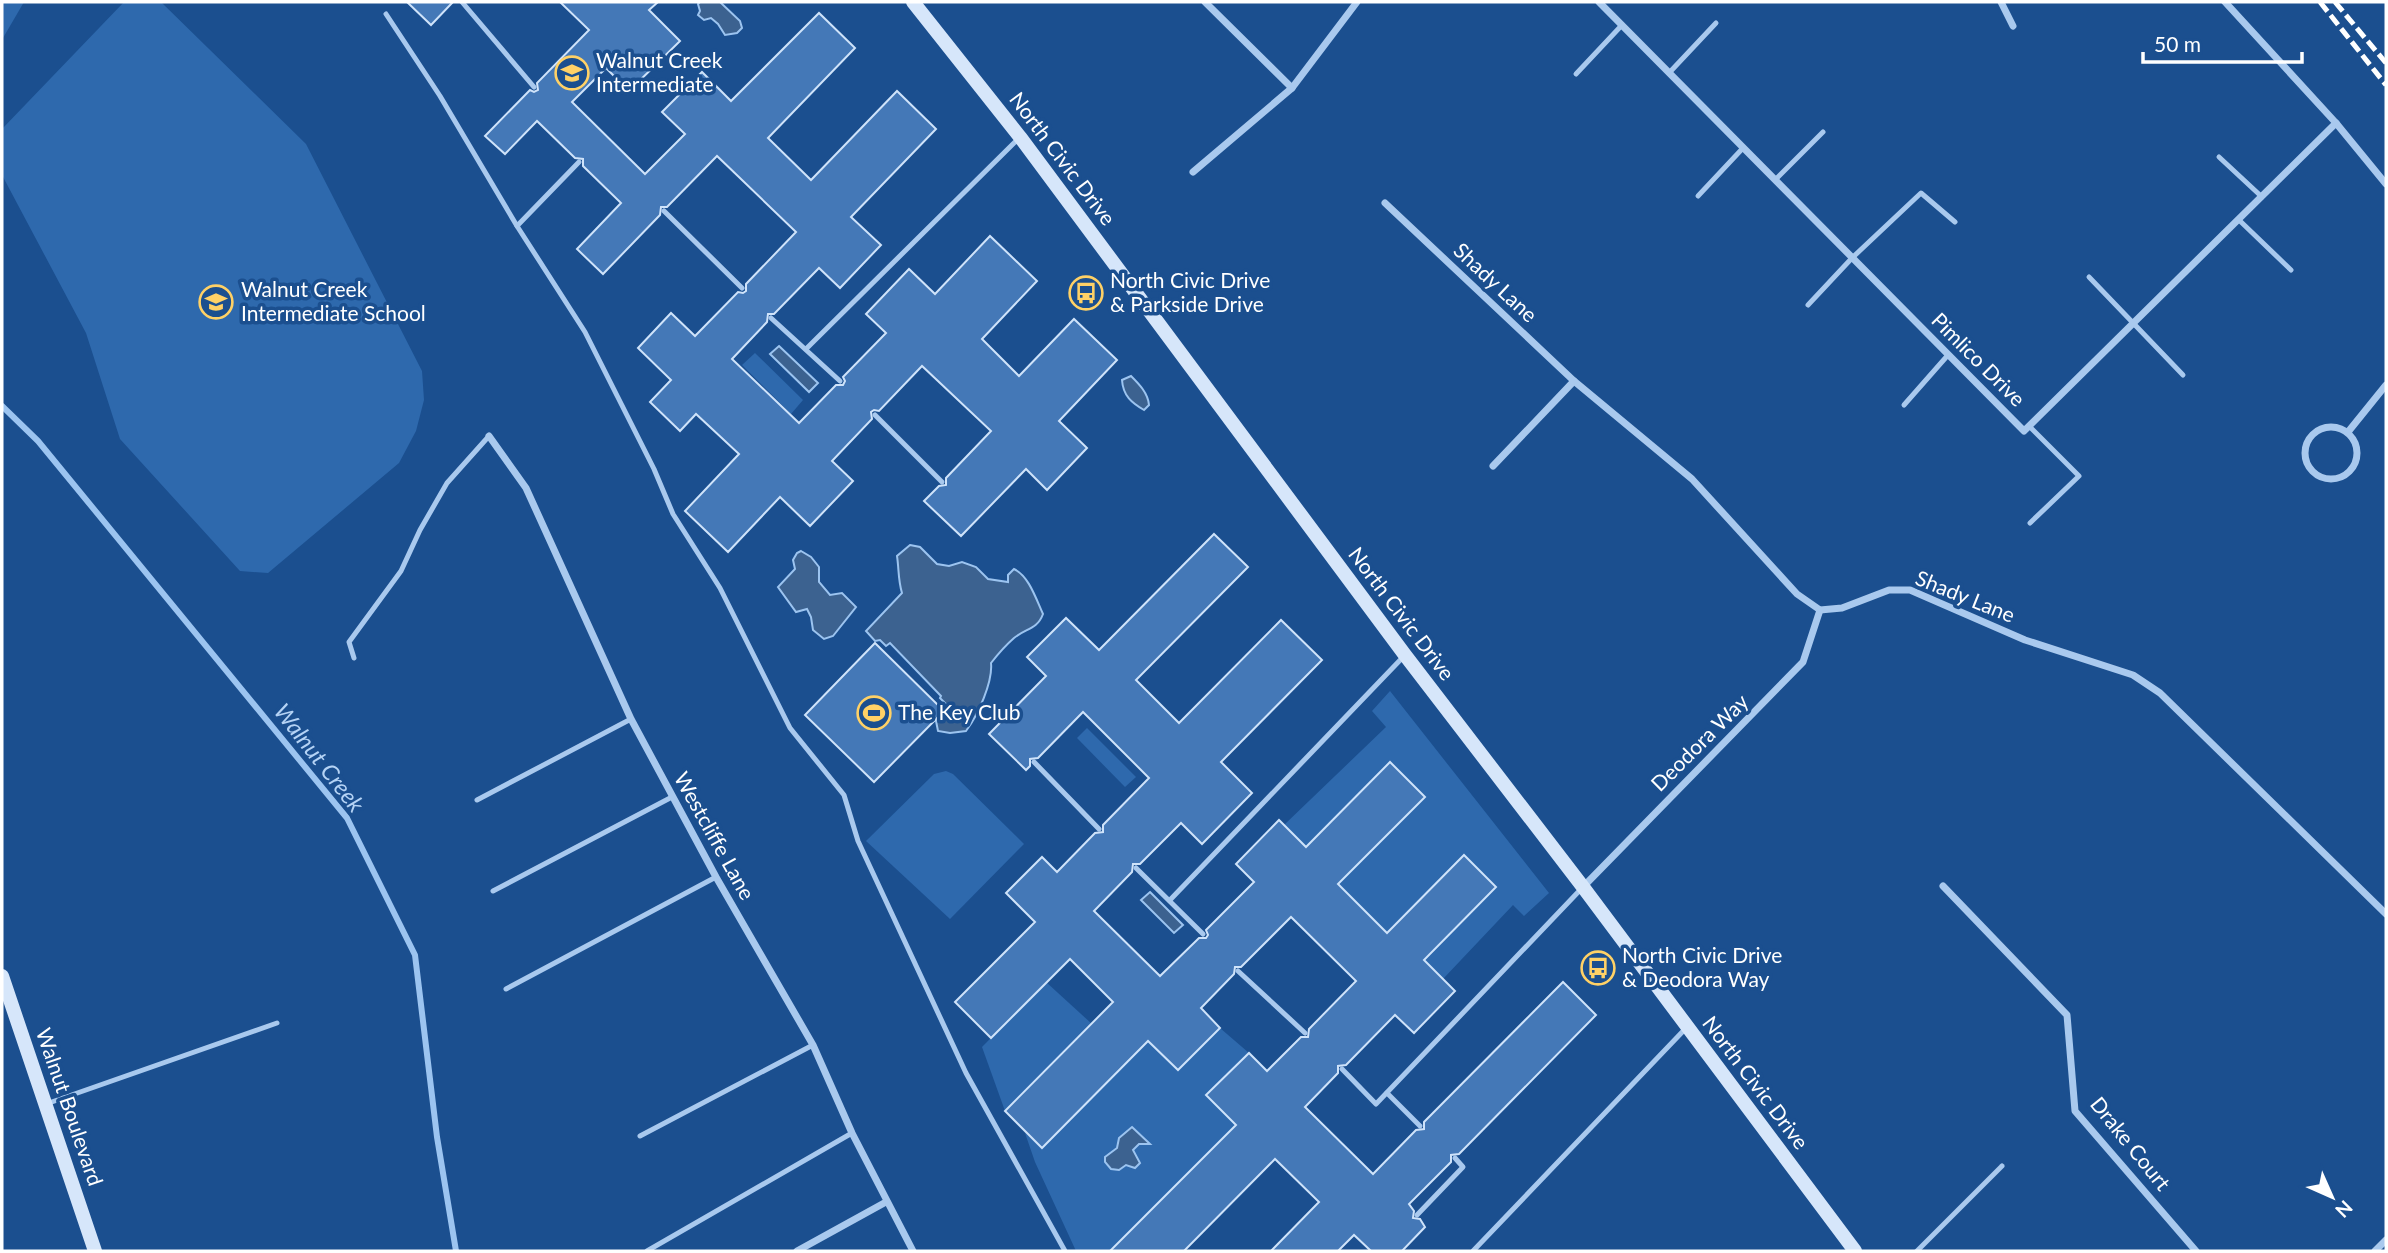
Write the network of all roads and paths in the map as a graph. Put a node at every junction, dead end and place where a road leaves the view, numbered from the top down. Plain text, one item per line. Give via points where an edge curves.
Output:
1 (462, 2) edge
2 (913, 2) edge
3 (1205, 2) edge
4 (1357, 2) edge
5 (1599, 2) edge
6 (2001, 2) edge
7 (2225, 2) edge
8 (386, 14) dead end
9 (1716, 23) dead end
10 (1622, 26) junction
11 (2013, 26) dead end
12 (1669, 73) junction
13 (1576, 74) dead end
14 (534, 87) dead end
15 (1292, 88) junction
16 (2336, 124) junction
17 (1823, 132) dead end
18 (1020, 137) junction
19 (1743, 148) junction
20 (2219, 157) dead end
21 (579, 162) dead end
22 (1193, 172) dead end
23 (1775, 180) junction
24 (2386, 184) edge
25 (1698, 196) dead end
26 (2262, 197) junction
27 (1385, 202) dead end
28 (664, 211) dead end
29 (2239, 219) junction
30 (1955, 222) dead end
31 (517, 226) junction
32 (1852, 258) junction
33 (2291, 270) dead end
34 (2089, 278) dead end
35 (741, 288) dead end
36 (1808, 305) dead end
37 (771, 318) dead end
38 (2133, 323) junction
39 (806, 349) junction
40 (1948, 355) junction
41 (2183, 375) dead end
42 (840, 381) dead end
43 (1574, 381) junction
44 (2386, 385) edge
45 (1904, 405) dead end
46 (875, 415) dead end
47 (2029, 426) junction
48 (2348, 432) junction
49 (489, 436) joint
50 (1493, 466) dead end
51 (943, 482) dead end
52 (2030, 523) dead end
53 (1820, 610) junction
54 (1405, 655) junction
55 (354, 658) dead end
56 (631, 719) junction
57 (1034, 762) dead end
58 (672, 797) junction
59 (477, 800) dead end
60 (1099, 829) dead end
61 (1136, 868) dead end
62 (716, 877) junction
63 (1943, 886) dead end
64 (1583, 887) junction
65 (493, 891) dead end
66 (1170, 900) junction
67 (2386, 915) edge
68 (1203, 934) dead end
69 (1237, 971) dead end
70 (2, 976) edge
71 (506, 989) dead end
72 (276, 1023) dead end
73 (1687, 1027) junction
74 (1305, 1033) dead end
75 (813, 1045) junction
76 (1342, 1069) dead end
77 (1387, 1093) junction
78 (46, 1104) junction
79 (1420, 1126) dead end
80 (852, 1133) junction
81 (639, 1136) dead end
82 (1455, 1158) dead end
83 (2003, 1166) dead end
84 (886, 1202) junction
85 (1417, 1215) dead end
86 (2386, 1240) edge
87 (95, 1251) edge
88 (647, 1251) edge
89 (797, 1251) edge
90 (913, 1251) edge
91 (1065, 1251) edge
92 (1473, 1251) edge
93 (1855, 1251) edge
94 (1917, 1251) edge
95 (2196, 1251) edge
96 (2375, 1251) edge

1 - 14 lane
2 - 18 main road, North Civic Drive
3 - 15 street
4 - 15 street
5 - 10 street, Pimlico Drive
6 - 11 street
7 - 16 street
8 - 31 lane
9 - 12 lane
10 - 12 street, Pimlico Drive
10 - 13 lane
12 - 19 street, Pimlico Drive
15 - 22 street
16 - 24 street
16 - 26 street, Pimlico Drive
17 - 23 lane
18 - 39 lane
18 - 54 main road, North Civic Drive
19 - 23 street, Pimlico Drive
19 - 25 lane
20 - 26 lane
21 - 31 lane
23 - 32 street, Pimlico Drive
26 - 29 street, Pimlico Drive
27 - 43 street, Shady Lane
28 - 35 lane
29 - 33 lane
29 - 38 street, Pimlico Drive
30 - 32 lane via 1921,193
31 - 91 lane via 585,332 673,514 720,588 790,727 844,795 858,841 966,1073
32 - 36 lane
32 - 40 street, Pimlico Drive
34 - 38 lane
37 - 39 lane
38 - 41 lane
38 - 47 street, Pimlico Drive
39 - 42 lane
40 - 45 lane
40 - 47 street, Pimlico Drive via 2024,431
43 - 50 street
43 - 53 street, Shady Lane via 1692,479 1797,594
44 - 48 street
46 - 51 lane
47 - 52 lane via 2079,476
48 - 48 street via 2357,446 2351,470 2329,479 2313,472 2304,453 2311,435 2330,426
49 - 55 lane via 447,483 401,571 349,642
49 - 56 street, Westcliffe Lane via 526,488
53 - 64 street, Deodora Way via 1803,662
53 - 67 street, Shady Lane via 1842,608 1889,590 1910,590 2025,640 2133,675 2160,693
54 - 64 main road, North Civic Drive
54 - 66 lane
56 - 58 street, Westcliffe Lane
56 - 59 lane
57 - 60 lane
58 - 62 street, Westcliffe Lane
58 - 65 lane
61 - 66 lane
62 - 71 lane
62 - 75 street, Westcliffe Lane
63 - 95 street, Drake Court via 2067,1015 2075,1111
64 - 73 main road, North Civic Drive
64 - 77 lane
66 - 68 lane
69 - 74 lane
70 - 78 main road, Walnut Boulevard
72 - 78 lane
73 - 92 lane
73 - 93 main road, North Civic Drive
75 - 80 street, Westcliffe Lane
75 - 81 lane
76 - 77 lane via 1376,1104
77 - 79 lane
78 - 87 main road, Walnut Boulevard
80 - 84 street, Westcliffe Lane
80 - 88 lane
82 - 85 lane via 1464,1167
83 - 94 lane
84 - 89 street
84 - 90 street, Westcliffe Lane
86 - 96 street

